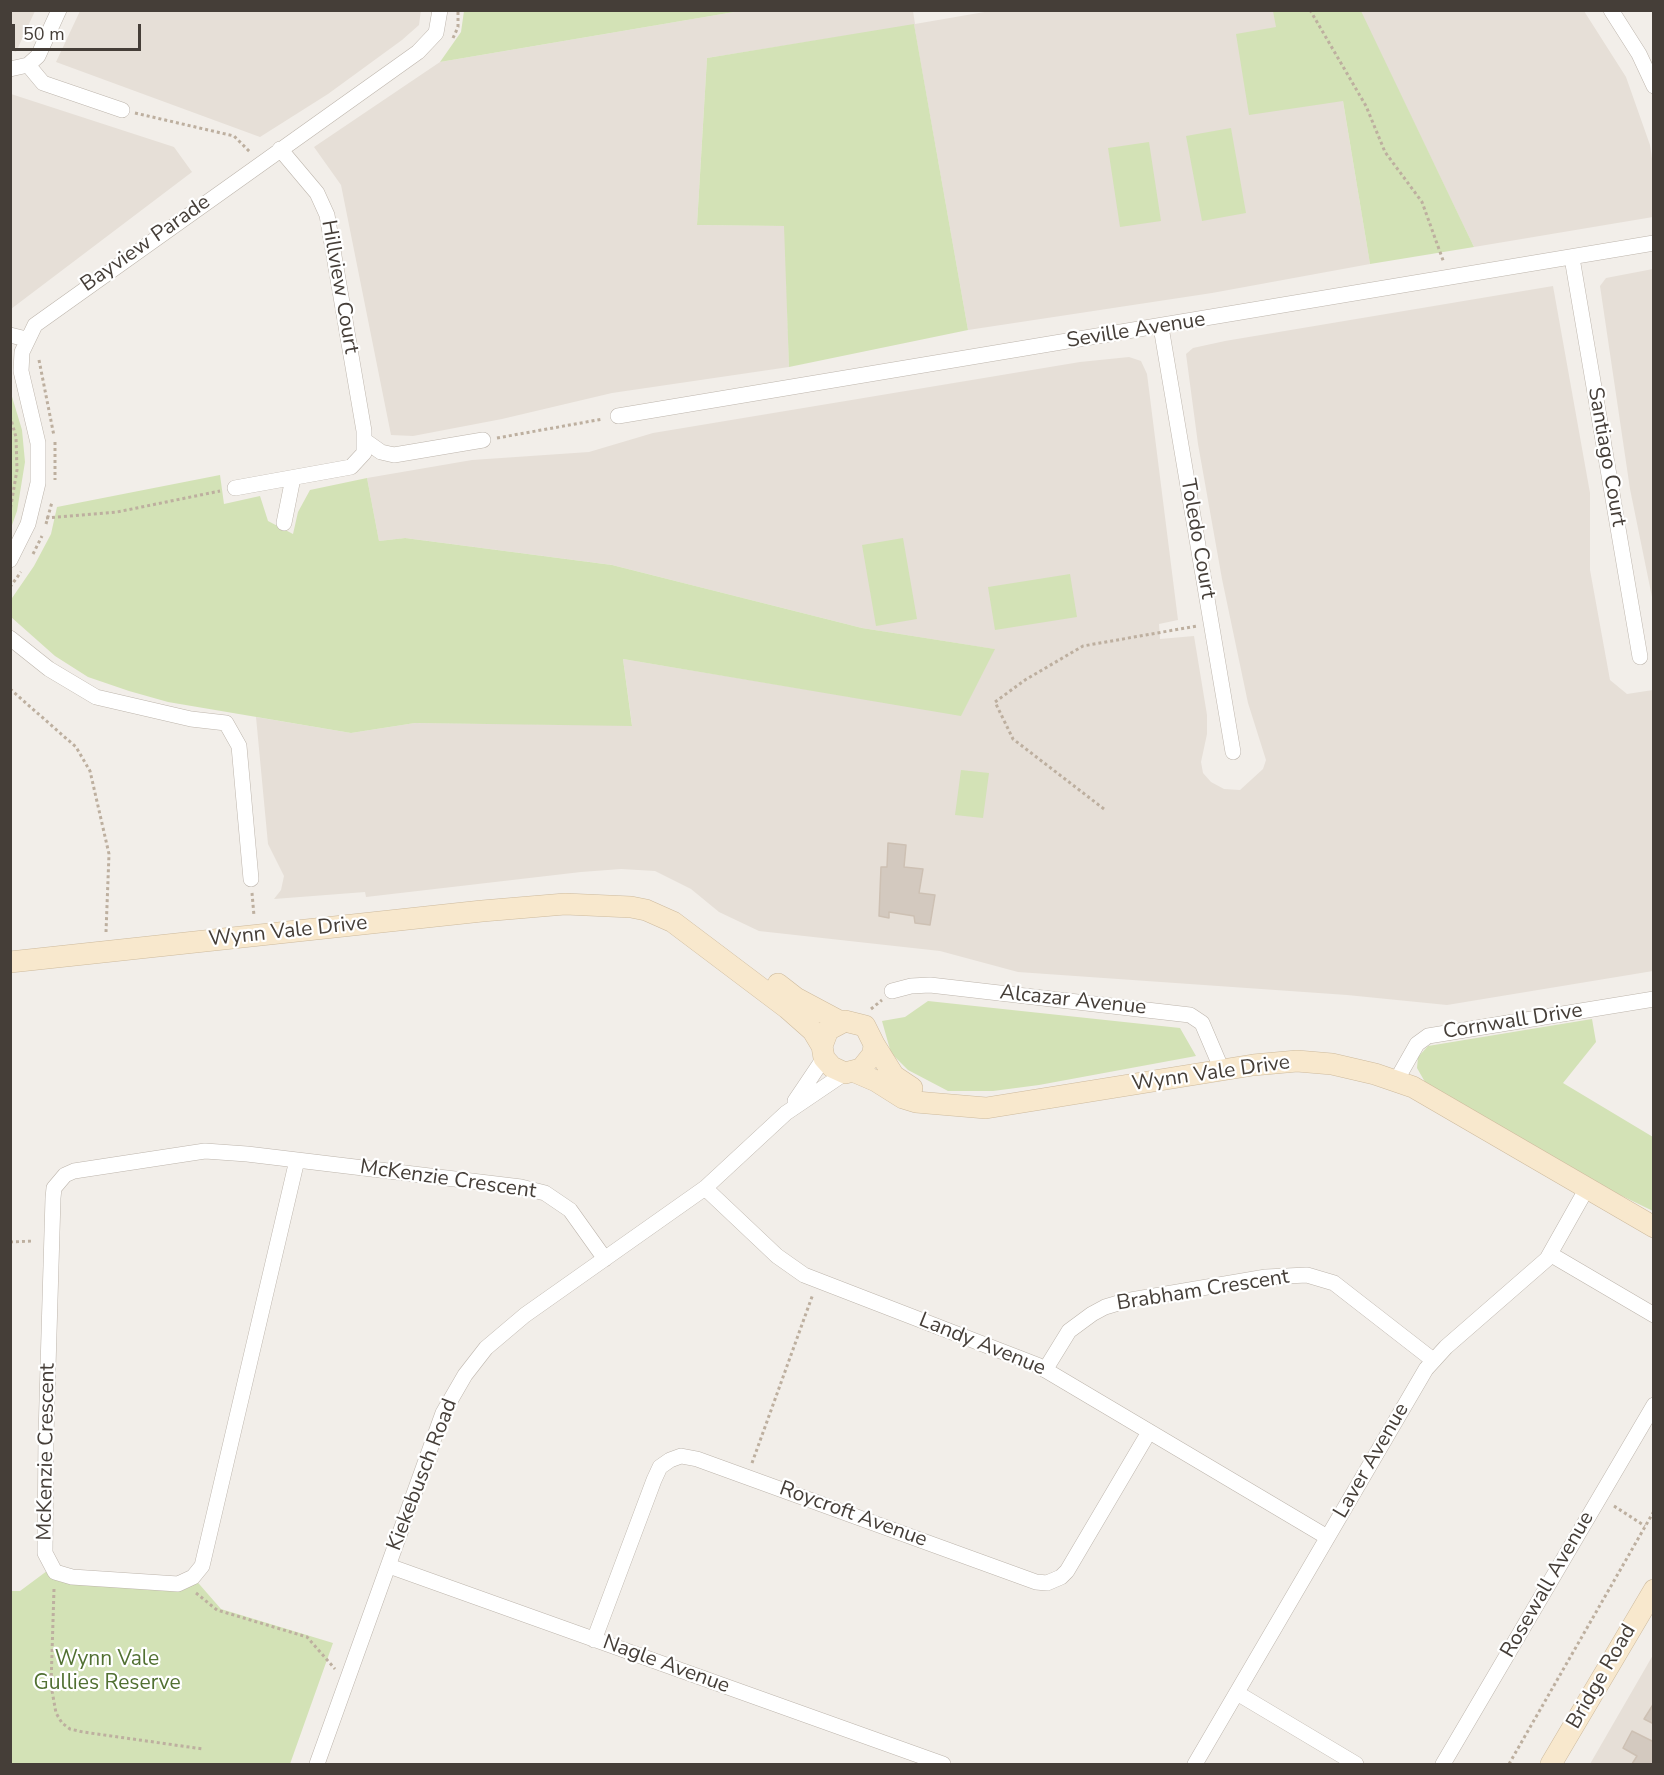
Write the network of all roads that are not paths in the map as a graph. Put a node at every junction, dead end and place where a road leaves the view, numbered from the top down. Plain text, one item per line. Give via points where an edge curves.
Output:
1 (59, 10) edge
2 (440, 10) edge
3 (1611, 10) edge
4 (28, 64) junction
5 (10, 69) edge
6 (1653, 86) edge
7 (122, 110) road end
8 (280, 149) junction
9 (1653, 243) edge
10 (1572, 258) junction
11 (1161, 327) junction
12 (10, 335) edge
13 (26, 339) junction
14 (618, 416) road end
15 (364, 440) junction
16 (483, 440) road end
17 (293, 478) junction
18 (235, 488) road end
19 (284, 523) dead end
20 (17, 565) edge
21 (10, 638) edge
22 (1640, 657) dead end
23 (1233, 752) dead end
24 (250, 879) road end
25 (565, 904) junction
26 (10, 962) edge
27 (892, 991) road end
28 (1653, 999) edge
29 (848, 1022) junction
30 (874, 1044) junction
31 (823, 1052) junction
32 (1222, 1070) junction
33 (850, 1072) junction
34 (1396, 1081) junction
35 (945, 1105) junction
36 (786, 1113) junction
37 (297, 1160) junction
38 (705, 1188) junction
39 (1587, 1188) junction
40 (1653, 1227) edge
41 (1550, 1254) junction
42 (605, 1259) junction
43 (1653, 1315) edge
44 (1434, 1360) junction
45 (1045, 1370) junction
46 (1653, 1405) edge
47 (1149, 1432) junction
48 (1327, 1537) junction
49 (388, 1566) junction
50 (1653, 1590) edge
51 (1653, 1618) edge
52 (594, 1640) junction
53 (1237, 1694) junction
54 (317, 1764) edge
55 (943, 1764) edge
56 (1195, 1764) edge
57 (1356, 1764) edge
58 (1443, 1764) edge
59 (1551, 1764) edge
60 (1568, 1764) edge

1 - 4 street via 43,49
2 - 8 street, Bayview Parade via 440,22 431,41
3 - 6 street via 1639,54
4 - 5 street
4 - 7 street via 43,83
8 - 13 street, Bayview Parade via 39,322
8 - 15 street, Hillview Court via 317,193 327,215
9 - 10 street, Seville Avenue
10 - 11 street, Seville Avenue
10 - 22 street, Santiago Court
11 - 14 street, Seville Avenue
11 - 23 street, Toledo Court
12 - 13 street
13 - 20 street via 21,371 39,464 38,483
15 - 16 street via 381,452 394,455
15 - 17 street via 364,453 351,467
17 - 18 street
17 - 19 street
21 - 24 street via 49,669 96,697 226,723 239,746
25 - 26 main road, Wynn Vale Drive
25 - 29 main road, Wynn Vale Drive via 599,895 656,899 691,917 796,998
25 - 31 main road, Wynn Vale Drive via 639,908 673,922 787,1008 813,1031
27 - 32 street, Alcazar Avenue via 930,986 1190,1015 1202,1023
28 - 34 street, Cornwall Drive via 1435,1034 1417,1044
29 - 30 main road via 869,1031
29 - 31 main road via 828,1030
30 - 33 main road via 868,1063
30 - 35 main road, Wynn Vale Drive via 894,1076
31 - 33 main road via 832,1067
31 - 36 street, Kiekebusch Road
32 - 34 main road, Wynn Vale Drive via 1279,1062 1314,1062
32 - 35 main road, Wynn Vale Drive via 997,1107
33 - 35 main road, Wynn Vale Drive via 876,1081 903,1098
33 - 36 street, Kiekebusch Road
34 - 39 main road, Wynn Vale Drive
36 - 38 street, Kiekebusch Road
37 - 37 street, McKenzie Crescent via 198,1573 173,1584 72,1577 55,1572 45,1553 53,1198 58,1180 74,1171 205,1151
37 - 42 street, McKenzie Crescent via 545,1193 570,1210
38 - 42 street, Kiekebusch Road
38 - 45 street, Landy Avenue via 789,1267
39 - 40 main road, Wynn Vale Drive
39 - 41 street, Laver Avenue
41 - 43 street
41 - 44 street, Laver Avenue
42 - 49 street, Kiekebusch Road via 525,1315 486,1348 465,1375 443,1413
44 - 45 street, Brabham Crescent via 1334,1283 1307,1275 1266,1277 1105,1307 1069,1331
44 - 48 street, Laver Avenue
45 - 47 street, Landy Avenue
46 - 58 street, Rosewall Avenue
47 - 48 street, Landy Avenue
47 - 52 street, Roycroft Avenue via 1067,1571 1047,1582 1036,1582 697,1459 681,1456 670,1460 660,1467
48 - 53 street, Laver Avenue
49 - 52 street, Nagle Avenue
49 - 54 street, Kiekebusch Road
50 - 59 main road, Bridge Road
51 - 60 main road, Bridge Road
52 - 55 street, Nagle Avenue
53 - 56 street, Laver Avenue
53 - 57 street

